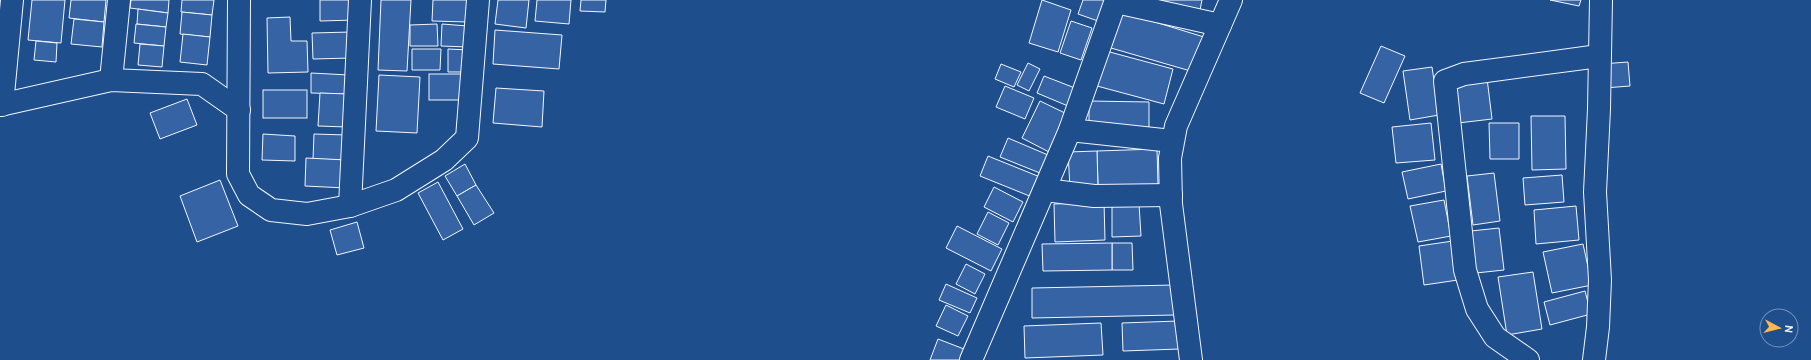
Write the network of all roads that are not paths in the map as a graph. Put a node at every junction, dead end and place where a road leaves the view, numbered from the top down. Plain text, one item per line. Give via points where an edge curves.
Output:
1 (12, 0) edge
2 (119, 0) edge
3 (239, 0) edge
4 (360, 0) edge
5 (478, 0) edge
6 (1231, 0) edge
7 (1601, 0) edge
8 (1116, 1) edge
9 (1220, 25) junction
10 (1599, 56) junction
11 (111, 80) junction
12 (1, 105) edge
13 (239, 110) junction
14 (1070, 130) junction
15 (1172, 140) junction
16 (1045, 190) junction
17 (1171, 195) junction
18 (350, 206) junction
19 (971, 360) edge
20 (1191, 360) edge
21 (1528, 360) edge
22 (1594, 360) edge

1 - 12 street
2 - 11 street
3 - 13 street
4 - 18 street
5 - 18 street via 467,138 444,160 396,190
6 - 9 street
7 - 10 street
8 - 9 street
8 - 14 street
9 - 15 street
10 - 21 street via 1464,74 1445,81 1465,270 1477,309 1495,337
10 - 22 street via 1594,192 1600,280
11 - 12 street
11 - 13 street via 202,84
13 - 18 street via 238,174 249,196 271,210 307,214
14 - 15 street
14 - 16 street
15 - 17 street
16 - 17 street via 1094,196
16 - 19 street
17 - 20 street

